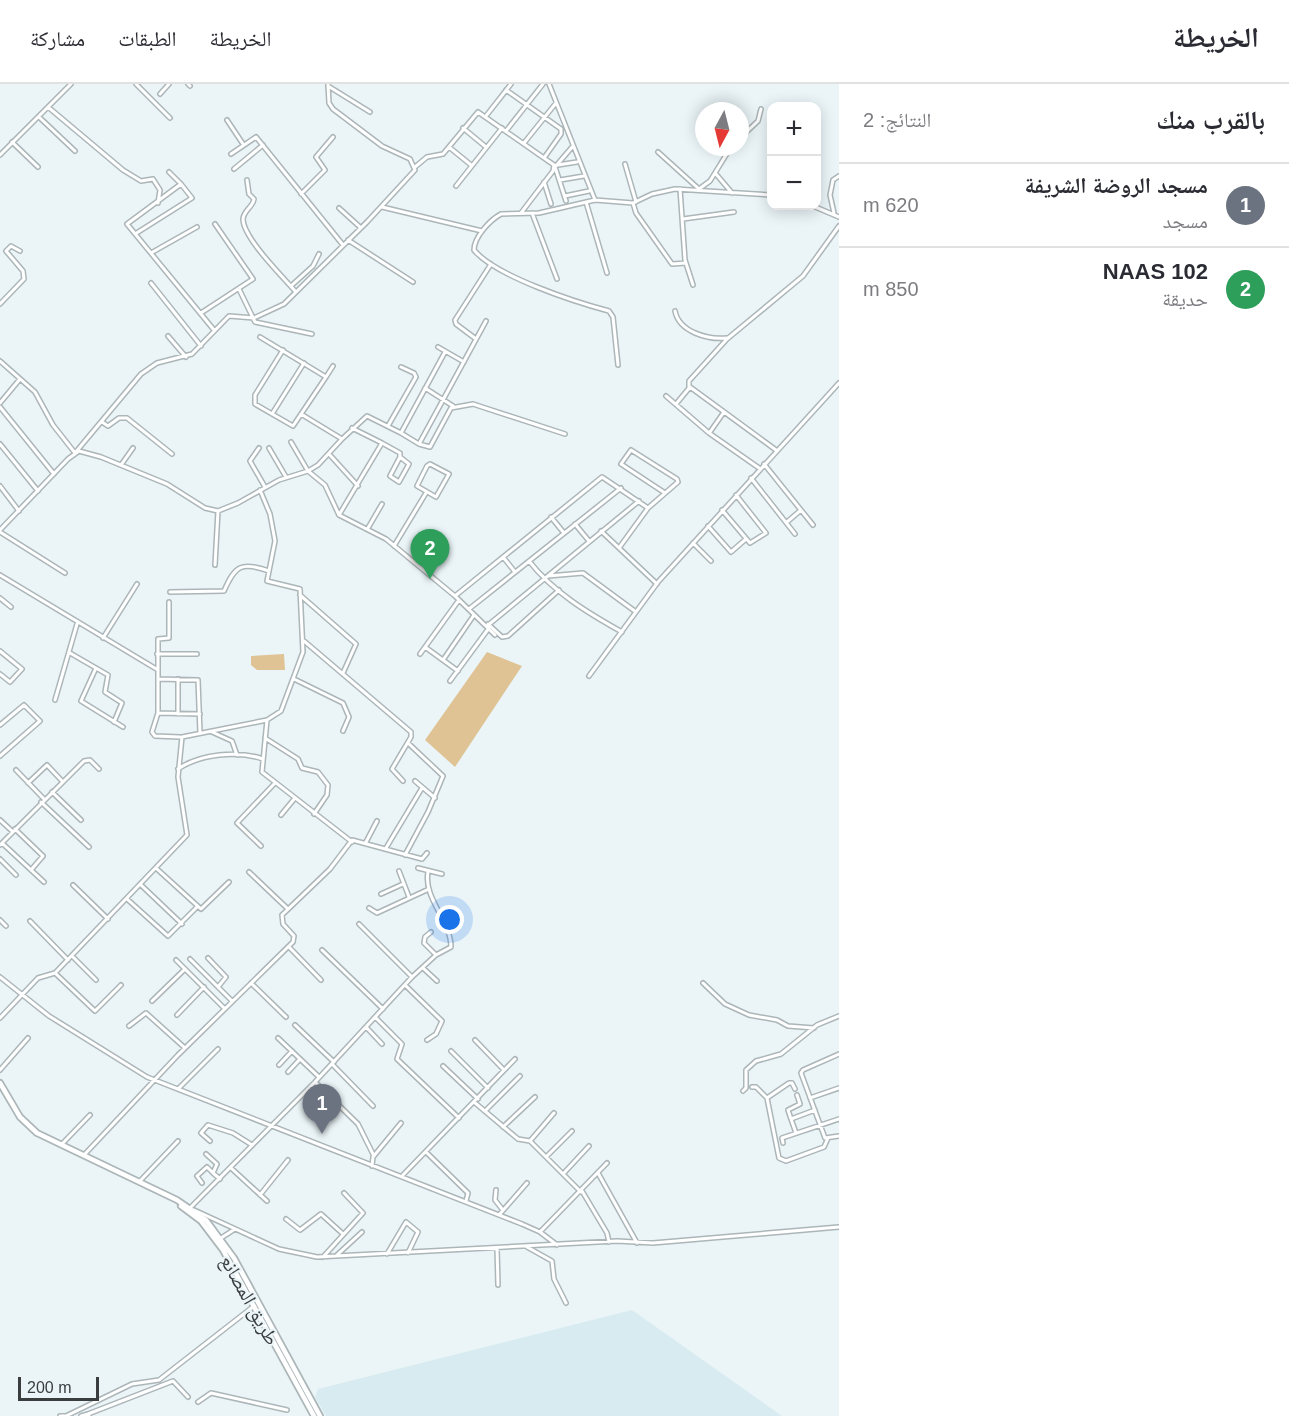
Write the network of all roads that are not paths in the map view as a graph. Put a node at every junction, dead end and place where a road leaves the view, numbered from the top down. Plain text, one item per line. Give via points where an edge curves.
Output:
1 (71, 84) edge
2 (136, 84) edge
3 (168, 84) edge
4 (511, 84) edge
5 (547, 84) edge
6 (328, 85) edge
7 (506, 90) junction
8 (160, 94) dead end
9 (556, 104) junction
10 (526, 105) junction
11 (48, 107) junction
12 (761, 109) dead end
13 (370, 112) dead end
14 (39, 117) junction
15 (486, 117) junction
16 (170, 118) dead end
17 (545, 118) junction
18 (227, 120) dead end
19 (463, 128) junction
20 (502, 128) junction
21 (749, 130) edge
22 (506, 131) junction
23 (333, 137) dead end
24 (12, 142) junction
25 (524, 143) junction
26 (243, 144) junction
27 (263, 145) junction
28 (573, 146) junction
29 (448, 147) junction
30 (486, 147) junction
31 (75, 151) dead end
32 (658, 152) dead end
33 (231, 154) dead end
34 (0, 155) edge
35 (726, 156) edge
36 (544, 158) junction
37 (577, 162) dead end
38 (625, 164) dead end
39 (471, 165) junction
40 (39, 167) dead end
41 (415, 167) junction
42 (555, 167) junction
43 (234, 169) dead end
44 (169, 172) dead end
45 (716, 174) junction
46 (584, 176) dead end
47 (839, 176) edge
48 (247, 180) dead end
49 (560, 180) junction
50 (544, 182) junction
51 (181, 184) junction
52 (456, 186) dead end
53 (680, 189) junction
54 (700, 189) junction
55 (589, 191) dead end
56 (732, 193) junction
57 (301, 194) junction
58 (767, 195) edge
59 (595, 200) junction
60 (585, 202) junction
61 (634, 202) junction
62 (158, 203) junction
63 (551, 204) dead end
64 (382, 207) junction
65 (339, 208) dead end
66 (821, 209) edge
67 (734, 212) dead end
68 (521, 213) junction
69 (532, 213) junction
70 (834, 213) junction
71 (839, 217) edge
72 (682, 219) junction
73 (215, 224) dead end
74 (839, 226) edge
75 (197, 227) dead end
76 (361, 228) junction
77 (482, 231) junction
78 (135, 234) junction
79 (348, 240) junction
80 (343, 245) junction
81 (20, 251) dead end
82 (0, 252) edge
83 (6, 252) junction
84 (151, 253) junction
85 (319, 254) dead end
86 (686, 263) junction
87 (491, 264) junction
88 (607, 273) dead end
89 (557, 279) dead end
90 (413, 282) dead end
91 (151, 283) dead end
92 (693, 285) dead end
93 (291, 286) junction
94 (239, 289) junction
95 (296, 292) junction
96 (1, 301) edge
97 (675, 311) dead end
98 (201, 314) junction
99 (254, 318) junction
100 (486, 321) dead end
101 (214, 330) junction
102 (312, 334) dead end
103 (168, 336) dead end
104 (260, 337) dead end
105 (729, 338) junction
106 (476, 339) junction
107 (201, 346) junction
108 (438, 347) dead end
109 (283, 350) junction
110 (446, 352) junction
111 (186, 357) junction
112 (0, 362) edge
113 (464, 362) junction
114 (304, 363) junction
115 (618, 365) dead end
116 (333, 366) dead end
117 (401, 367) dead end
118 (326, 377) junction
119 (21, 379) junction
120 (839, 383) edge
121 (688, 387) junction
122 (425, 388) junction
123 (666, 396) dead end
124 (444, 399) junction
125 (676, 404) junction
126 (0, 406) edge
127 (453, 406) junction
128 (724, 412) junction
129 (272, 414) junction
130 (301, 414) junction
131 (102, 422) junction
132 (388, 426) junction
133 (352, 428) junction
134 (400, 433) junction
135 (709, 433) junction
136 (565, 434) dead end
137 (342, 439) junction
138 (291, 442) dead end
139 (382, 443) junction
140 (0, 444) edge
141 (419, 444) junction
142 (133, 448) dead end
143 (259, 448) dead end
144 (268, 448) dead end
145 (776, 450) junction
146 (75, 453) junction
147 (328, 453) junction
148 (172, 454) dead end
149 (400, 457) junction
150 (764, 464) junction
151 (121, 465) junction
152 (759, 468) junction
153 (308, 471) junction
154 (54, 474) junction
155 (286, 477) junction
156 (751, 478) junction
157 (0, 486) edge
158 (358, 486) junction
159 (265, 487) junction
160 (621, 488) junction
161 (260, 490) junction
162 (38, 491) junction
163 (426, 493) junction
164 (665, 493) junction
165 (736, 495) junction
166 (639, 501) junction
167 (381, 504) dead end
168 (648, 508) junction
169 (722, 510) junction
170 (801, 510) junction
171 (19, 511) junction
172 (218, 511) junction
173 (339, 515) junction
174 (551, 517) junction
175 (786, 522) junction
176 (575, 524) junction
177 (708, 525) junction
178 (813, 525) dead end
179 (368, 528) junction
180 (0, 531) edge
181 (601, 531) junction
182 (564, 533) junction
183 (795, 534) dead end
184 (746, 539) junction
185 (589, 541) junction
186 (693, 543) junction
187 (394, 546) junction
188 (619, 548) junction
189 (502, 557) junction
190 (529, 561) junction
191 (711, 561) dead end
192 (215, 565) dead end
193 (269, 571) junction
194 (514, 572) junction
195 (64, 573) dead end
196 (0, 575) edge
197 (545, 577) junction
198 (137, 584) dead end
199 (657, 584) junction
200 (559, 590) junction
201 (170, 592) dead end
202 (300, 594) junction
203 (454, 596) junction
204 (0, 598) edge
205 (459, 600) junction
206 (168, 602) dead end
207 (10, 607) dead end
208 (469, 609) junction
209 (636, 612) junction
210 (475, 614) junction
211 (77, 624) junction
212 (488, 626) junction
213 (622, 632) junction
214 (495, 634) dead end
215 (102, 639) junction
216 (303, 641) junction
217 (425, 648) junction
218 (0, 651) edge
219 (70, 653) junction
220 (157, 654) junction
221 (197, 654) dead end
222 (420, 654) dead end
223 (443, 660) junction
224 (96, 668) junction
225 (158, 670) junction
226 (458, 670) junction
227 (343, 673) junction
228 (0, 674) edge
229 (589, 676) dead end
230 (293, 678) junction
231 (158, 679) junction
232 (178, 679) junction
233 (450, 681) dead end
234 (55, 700) dead end
235 (158, 714) junction
236 (178, 714) junction
237 (200, 714) junction
238 (267, 720) junction
239 (114, 722) junction
240 (0, 725) edge
241 (123, 727) dead end
242 (343, 731) dead end
243 (212, 732) junction
244 (200, 733) junction
245 (181, 737) junction
246 (265, 738) junction
247 (408, 742) junction
248 (237, 754) junction
249 (0, 756) edge
250 (263, 759) junction
251 (99, 769) dead end
252 (178, 769) junction
253 (16, 770) dead end
254 (403, 781) dead end
255 (415, 781) dead end
256 (63, 782) junction
257 (28, 783) junction
258 (275, 783) junction
259 (422, 788) junction
260 (52, 792) junction
261 (295, 798) junction
262 (435, 798) junction
263 (43, 800) junction
264 (314, 814) junction
265 (281, 815) dead end
266 (0, 820) edge
267 (81, 820) dead end
268 (377, 821) dead end
269 (14, 830) junction
270 (351, 842) junction
271 (366, 842) junction
272 (1, 844) edge
273 (261, 846) dead end
274 (90, 847) dead end
275 (386, 849) junction
276 (427, 853) dead end
277 (405, 855) junction
278 (0, 859) edge
279 (418, 868) dead end
280 (157, 869) junction
281 (31, 870) junction
282 (249, 872) dead end
283 (399, 872) dead end
284 (428, 872) junction
285 (442, 874) dead end
286 (16, 875) dead end
287 (44, 882) dead end
288 (229, 882) dead end
289 (403, 884) junction
290 (73, 885) dead end
291 (141, 885) junction
292 (429, 889) junction
293 (381, 894) dead end
294 (409, 897) junction
295 (128, 899) junction
296 (197, 907) junction
297 (369, 908) dead end
298 (288, 909) junction
299 (108, 919) junction
300 (0, 921) edge
301 (30, 921) dead end
302 (182, 924) junction
303 (359, 924) dead end
304 (6, 926) dead end
305 (431, 932) dead end
306 (288, 946) junction
307 (322, 950) dead end
308 (436, 955) junction
309 (70, 958) junction
310 (208, 958) dead end
311 (190, 959) dead end
312 (176, 960) dead end
313 (423, 968) junction
314 (185, 969) junction
315 (55, 973) junction
316 (0, 977) edge
317 (412, 977) junction
318 (96, 980) dead end
319 (321, 980) dead end
320 (437, 981) dead end
321 (251, 983) junction
322 (703, 983) dead end
323 (121, 985) dead end
324 (405, 985) junction
325 (204, 987) junction
326 (218, 987) junction
327 (21, 996) junction
328 (152, 1000) dead end
329 (232, 1001) junction
330 (224, 1008) junction
331 (383, 1009) junction
332 (177, 1015) dead end
333 (839, 1016) edge
334 (286, 1017) dead end
335 (375, 1017) junction
336 (0, 1018) edge
337 (295, 1025) dead end
338 (129, 1026) dead end
339 (366, 1027) junction
340 (814, 1028) junction
341 (28, 1038) dead end
342 (278, 1038) dead end
343 (427, 1040) dead end
344 (475, 1040) dead end
345 (382, 1044) dead end
346 (185, 1048) junction
347 (218, 1049) dead end
348 (292, 1051) junction
349 (451, 1052) dead end
350 (839, 1054) edge
351 (300, 1059) junction
352 (515, 1059) dead end
353 (333, 1063) junction
354 (279, 1065) dead end
355 (443, 1066) dead end
356 (0, 1070) edge
357 (504, 1070) junction
358 (288, 1072) dead end
359 (520, 1076) dead end
360 (319, 1077) junction
361 (154, 1079) junction
362 (315, 1082) junction
363 (0, 1083) edge
364 (752, 1087) dead end
365 (488, 1088) junction
366 (839, 1088) edge
367 (178, 1089) junction
368 (795, 1089) dead end
369 (743, 1090) dead end
370 (797, 1095) dead end
371 (535, 1098) dead end
372 (766, 1098) junction
373 (810, 1098) junction
374 (476, 1101) junction
375 (373, 1106) dead end
376 (486, 1110) junction
377 (815, 1110) junction
378 (554, 1113) dead end
379 (90, 1115) dead end
380 (459, 1118) junction
381 (791, 1119) junction
382 (839, 1119) edge
383 (401, 1123) dead end
384 (269, 1126) junction
385 (820, 1126) junction
386 (503, 1127) junction
387 (572, 1131) dead end
388 (796, 1134) junction
389 (839, 1137) edge
390 (828, 1138) junction
391 (178, 1141) dead end
392 (210, 1141) dead end
393 (530, 1141) junction
394 (783, 1143) dead end
395 (252, 1145) junction
396 (61, 1146) junction
397 (589, 1146) dead end
398 (426, 1152) junction
399 (206, 1154) dead end
400 (83, 1156) junction
401 (374, 1156) junction
402 (546, 1158) junction
403 (288, 1161) dead end
404 (607, 1163) dead end
405 (372, 1166) junction
406 (231, 1168) junction
407 (213, 1173) junction
408 (598, 1173) junction
409 (563, 1174) junction
410 (401, 1177) junction
411 (220, 1179) junction
412 (139, 1183) junction
413 (202, 1183) dead end
414 (527, 1183) dead end
415 (496, 1190) dead end
416 (581, 1191) junction
417 (344, 1193) dead end
418 (260, 1195) junction
419 (170, 1197) junction
420 (267, 1201) dead end
421 (466, 1202) junction
422 (191, 1209) junction
423 (502, 1209) junction
424 (499, 1215) junction
425 (286, 1220) dead end
426 (839, 1227) edge
427 (235, 1229) junction
428 (362, 1232) dead end
429 (540, 1232) junction
430 (343, 1234) junction
431 (219, 1239) junction
432 (609, 1242) junction
433 (637, 1243) junction
434 (557, 1245) junction
435 (526, 1247) junction
436 (497, 1248) junction
437 (408, 1253) junction
438 (387, 1254) junction
439 (335, 1256) junction
440 (322, 1257) junction
441 (498, 1285) dead end
442 (566, 1303) dead end
443 (254, 1306) junction
444 (188, 1397) dead end
445 (198, 1402) dead end
446 (287, 1410) dead end
447 (88, 1415) edge
448 (61, 1416) edge
449 (81, 1416) edge
450 (314, 1416) edge
451 (320, 1416) edge

1 - 11 street
2 - 16 street
3 - 8 street
4 - 7 street
5 - 9 street
5 - 10 street
6 - 13 street
6 - 41 street via 329,103 335,112 382,146 410,159
7 - 10 street
7 - 15 street
9 - 17 street
9 - 28 street
10 - 17 street
10 - 22 street
11 - 14 street
11 - 62 street via 123,170 141,181 153,179 160,190
12 - 21 street via 758,121
14 - 24 street
14 - 31 street
15 - 19 street via 476,112
15 - 20 street
17 - 25 street
17 - 36 street via 561,132
18 - 26 street
19 - 29 street
19 - 30 street
20 - 22 street
20 - 30 street
22 - 25 street
23 - 57 street via 316,157 325,170
24 - 34 street
24 - 40 street
25 - 36 street
26 - 27 street via 255,137
26 - 33 street
27 - 43 street
27 - 57 street
28 - 42 street
28 - 59 street
29 - 39 street
29 - 41 street via 442,155 427,157
30 - 39 street
32 - 54 street
35 - 45 street
36 - 42 street
37 - 42 street
38 - 61 street
39 - 52 street
41 - 64 street
42 - 49 street
42 - 50 street
44 - 51 street
45 - 54 street
45 - 56 street
46 - 49 street
47 - 70 street via 832,180 830,190
48 - 93 street via 254,199 244,214 244,223 267,259
49 - 55 street via 565,198
50 - 63 street
50 - 68 street
51 - 62 street
51 - 78 street via 192,198
53 - 54 street
53 - 61 street
53 - 72 street
54 - 56 street
56 - 58 street
57 - 80 street
59 - 60 street
59 - 61 street
60 - 69 street
60 - 88 street
61 - 86 street via 636,213 672,264
62 - 78 street via 127,224
64 - 76 street
64 - 77 street
65 - 76 street
66 - 70 street
67 - 72 street
68 - 69 street
68 - 77 street via 501,214
69 - 89 street
70 - 71 street
72 - 86 street
73 - 94 street via 253,279
74 - 105 street via 803,276
75 - 84 street
76 - 79 street
77 - 87 street via 474,250
78 - 84 street
79 - 80 street
79 - 90 street
80 - 95 street
81 - 83 street via 11,246
82 - 83 street
83 - 96 street via 24,276 19,286
84 - 98 street
85 - 93 street via 313,266
86 - 92 street
87 - 106 street via 455,320
87 - 115 street via 557,296 611,313
91 - 107 street
93 - 95 street
94 - 98 street
94 - 99 street
95 - 99 street via 281,306
97 - 105 street via 684,328 713,338
98 - 101 street
99 - 101 street via 229,316
99 - 102 street via 262,324
100 - 106 street
101 - 107 street
103 - 111 street
104 - 109 street
105 - 121 street via 713,352
106 - 113 street
107 - 111 street
108 - 110 street
109 - 114 street
109 - 129 street via 254,399 255,404
110 - 113 street
110 - 122 street
111 - 131 street via 151,365
112 - 119 street
113 - 124 street
114 - 118 street
114 - 129 street
116 - 118 street
117 - 132 street via 416,377
118 - 130 street
119 - 126 street
119 - 146 street via 39,397 53,425
120 - 145 street
121 - 125 street
121 - 128 street
122 - 124 street
122 - 134 street
123 - 125 street
124 - 127 street
124 - 141 street
125 - 135 street
126 - 154 street
127 - 136 street via 473,404
127 - 141 street via 430,447
128 - 135 street
128 - 145 street
129 - 130 street via 291,426
130 - 137 street
131 - 146 street
131 - 148 street via 108,426 119,418 127,418
132 - 133 street via 367,416
132 - 134 street
133 - 137 street
133 - 139 street
134 - 141 street
135 - 152 street
137 - 147 street
138 - 153 street
139 - 149 street via 400,453
139 - 158 street
140 - 162 street
142 - 151 street
143 - 159 street via 250,461
144 - 155 street
145 - 150 street
146 - 151 street via 87,452
146 - 154 street
147 - 153 street
147 - 158 street
149 - 149 street via 409,466 399,482 390,476
150 - 152 street
150 - 170 street
151 - 172 street
152 - 156 street
153 - 155 street
153 - 173 street via 325,485
154 - 162 street
155 - 159 street
156 - 165 street
156 - 175 street
157 - 171 street
158 - 173 street
159 - 161 street
160 - 166 street
160 - 174 street via 602,477
160 - 176 street
161 - 172 street
161 - 193 street via 275,541
162 - 171 street
163 - 163 street via 417,486 428,465 448,473 438,496
163 - 187 street
164 - 164 street via 677,479 629,451 621,464
164 - 168 street
165 - 169 street
165 - 184 street via 766,532 752,544
166 - 168 street
166 - 181 street
167 - 179 street
168 - 188 street
169 - 177 street
169 - 184 street
170 - 175 street
170 - 178 street
171 - 180 street
172 - 192 street
173 - 179 street
174 - 182 street
174 - 189 street
175 - 183 street
176 - 182 street
176 - 185 street
177 - 184 street via 731,552
177 - 186 street
179 - 187 street
180 - 195 street
181 - 185 street
181 - 188 street
182 - 190 street
185 - 197 street
186 - 191 street
186 - 199 street
187 - 203 street
188 - 199 street
189 - 194 street
189 - 203 street
190 - 194 street
190 - 197 street
193 - 201 street via 242,567 229,576 224,591
193 - 202 street via 268,582 296,586
194 - 208 street
196 - 211 street
197 - 200 street
197 - 209 street via 583,573
197 - 212 street
198 - 215 street
199 - 209 street
200 - 212 street via 508,636 502,637
200 - 213 street
202 - 216 street
202 - 227 street via 356,644
203 - 205 street
204 - 207 street
205 - 208 street
205 - 217 street
206 - 220 street via 169,637 158,639
208 - 210 street
209 - 213 street
210 - 212 street
210 - 223 street
211 - 215 street
211 - 219 street
212 - 214 street
212 - 226 street
213 - 229 street
215 - 225 street
216 - 227 street
216 - 230 street
217 - 222 street
217 - 223 street
218 - 228 street via 22,669 10,682
219 - 224 street
219 - 234 street
220 - 221 street
220 - 225 street
223 - 226 street
224 - 239 street via 109,677 105,692 122,702
224 - 239 street via 81,701
225 - 231 street
226 - 233 street
227 - 247 street via 411,732
230 - 238 street via 281,711
230 - 242 street via 343,703 349,717
231 - 232 street
231 - 235 street
232 - 236 street
232 - 237 street via 198,680
235 - 236 street
235 - 245 street via 154,736
236 - 237 street
237 - 244 street
238 - 243 street
238 - 246 street
239 - 241 street
240 - 249 street via 24,705 40,721
243 - 244 street
243 - 248 street via 232,741
244 - 245 street
245 - 252 street
246 - 250 street
246 - 264 street via 298,759 302,768 318,772 328,785 327,795
247 - 254 street via 392,770
247 - 262 street via 443,775
248 - 250 street
248 - 252 street via 190,762
250 - 258 street via 263,773
251 - 256 street via 86,760
252 - 280 street via 188,833
253 - 257 street
255 - 259 street
256 - 257 street via 47,765
256 - 260 street
257 - 263 street
258 - 261 street
258 - 273 street via 237,823
259 - 262 street
259 - 275 street
260 - 263 street
260 - 267 street
261 - 264 street
261 - 265 street
262 - 277 street
263 - 269 street
263 - 274 street
264 - 270 street
266 - 269 street
268 - 271 street
269 - 272 street
269 - 281 street via 43,856
270 - 271 street
270 - 298 street via 330,869
271 - 275 street
272 - 281 street
275 - 277 street
276 - 277 street via 423,859
278 - 286 street
279 - 284 street
280 - 291 street
280 - 296 street
281 - 287 street
282 - 298 street
283 - 289 street
284 - 285 street
284 - 292 street
288 - 296 street via 202,908
289 - 293 street
289 - 294 street
290 - 299 street
291 - 295 street
291 - 302 street
292 - 294 street
292 - 308 street via 451,944
294 - 297 street via 377,913
295 - 299 street
295 - 302 street via 167,936
296 - 302 street
298 - 306 street via 282,917 294,937
299 - 309 street
300 - 304 street
301 - 309 street
303 - 317 street
305 - 308 street via 424,942
306 - 319 street
306 - 321 street
307 - 331 street
308 - 313 street
309 - 315 street
309 - 318 street
310 - 326 street via 226,977
311 - 326 street
312 - 314 street
313 - 317 street
313 - 320 street
314 - 325 street
314 - 328 street
315 - 323 street via 95,1011
315 - 327 street via 38,978
316 - 327 street
317 - 324 street
321 - 329 street
321 - 334 street
322 - 340 street via 725,1004 748,1015 788,1026
324 - 331 street
324 - 343 street via 442,1021 438,1031
325 - 330 street
325 - 332 street
326 - 329 street
327 - 336 street
327 - 361 street
329 - 330 street
330 - 346 street
331 - 335 street
333 - 340 street
335 - 339 street
335 - 380 street via 402,1044 399,1063
337 - 353 street
338 - 346 street via 146,1012
339 - 345 street
339 - 353 street
340 - 369 street via 781,1054 756,1061 746,1070
341 - 356 street
342 - 348 street
344 - 357 street
346 - 361 street
347 - 367 street
348 - 351 street
348 - 354 street
349 - 365 street
350 - 373 street via 801,1073
351 - 358 street
351 - 360 street
352 - 357 street
353 - 360 street
353 - 375 street
355 - 374 street
357 - 365 street
359 - 376 street
360 - 362 street
361 - 367 street
361 - 400 street
362 - 384 street
362 - 401 street via 358,1124
363 - 396 main road via 25,1123
364 - 372 street
365 - 374 street
366 - 373 street
367 - 384 street
368 - 372 street via 789,1083
370 - 381 street via 800,1104 788,1110
371 - 386 street
372 - 390 street via 782,1161 824,1148
373 - 377 street
374 - 376 street
374 - 380 street
376 - 386 street
377 - 381 street
377 - 385 street
378 - 393 street
379 - 396 street
380 - 398 street
381 - 388 street
382 - 385 street
383 - 401 street
384 - 395 street
384 - 405 street
385 - 388 street
385 - 390 street
386 - 393 street via 518,1139
387 - 402 street
388 - 394 street via 782,1138
389 - 390 street
391 - 412 street
392 - 395 street via 201,1132 208,1125 233,1133
393 - 402 street
395 - 406 street
396 - 400 main road
397 - 409 street
398 - 410 street
398 - 421 street via 468,1193
399 - 407 street via 217,1165
400 - 412 main road
401 - 405 street
402 - 409 street
403 - 418 street
404 - 408 street
405 - 410 street
406 - 411 street
406 - 418 street
407 - 411 street
407 - 413 street via 206,1167 197,1176
408 - 416 street
408 - 433 street
409 - 416 street
410 - 421 street
411 - 422 street
412 - 419 main road
414 - 423 street
415 - 423 street via 496,1201
416 - 429 street
416 - 432 street
417 - 430 street via 363,1213
418 - 420 street
419 - 422 main road
419 - 431 main road, طريق المصانع
421 - 424 street
422 - 427 street
422 - 431 main road
423 - 424 street
424 - 429 street
425 - 430 street via 300,1230 321,1214
426 - 433 street
427 - 431 street
427 - 440 street via 286,1252
428 - 439 street
429 - 434 street
430 - 440 street
431 - 443 main road, طريق المصانع
431 - 451 main road, طريق المصانع
432 - 433 street
432 - 434 street
434 - 435 street
435 - 436 street
435 - 442 street via 552,1261 554,1279
436 - 437 street
436 - 441 street
437 - 438 street
437 - 438 street via 418,1232 406,1222
438 - 439 street
439 - 440 street
443 - 448 street via 159,1380 132,1384
443 - 450 main road, طريق المصانع
444 - 447 street via 173,1381
445 - 446 street via 211,1393
447 - 449 street

